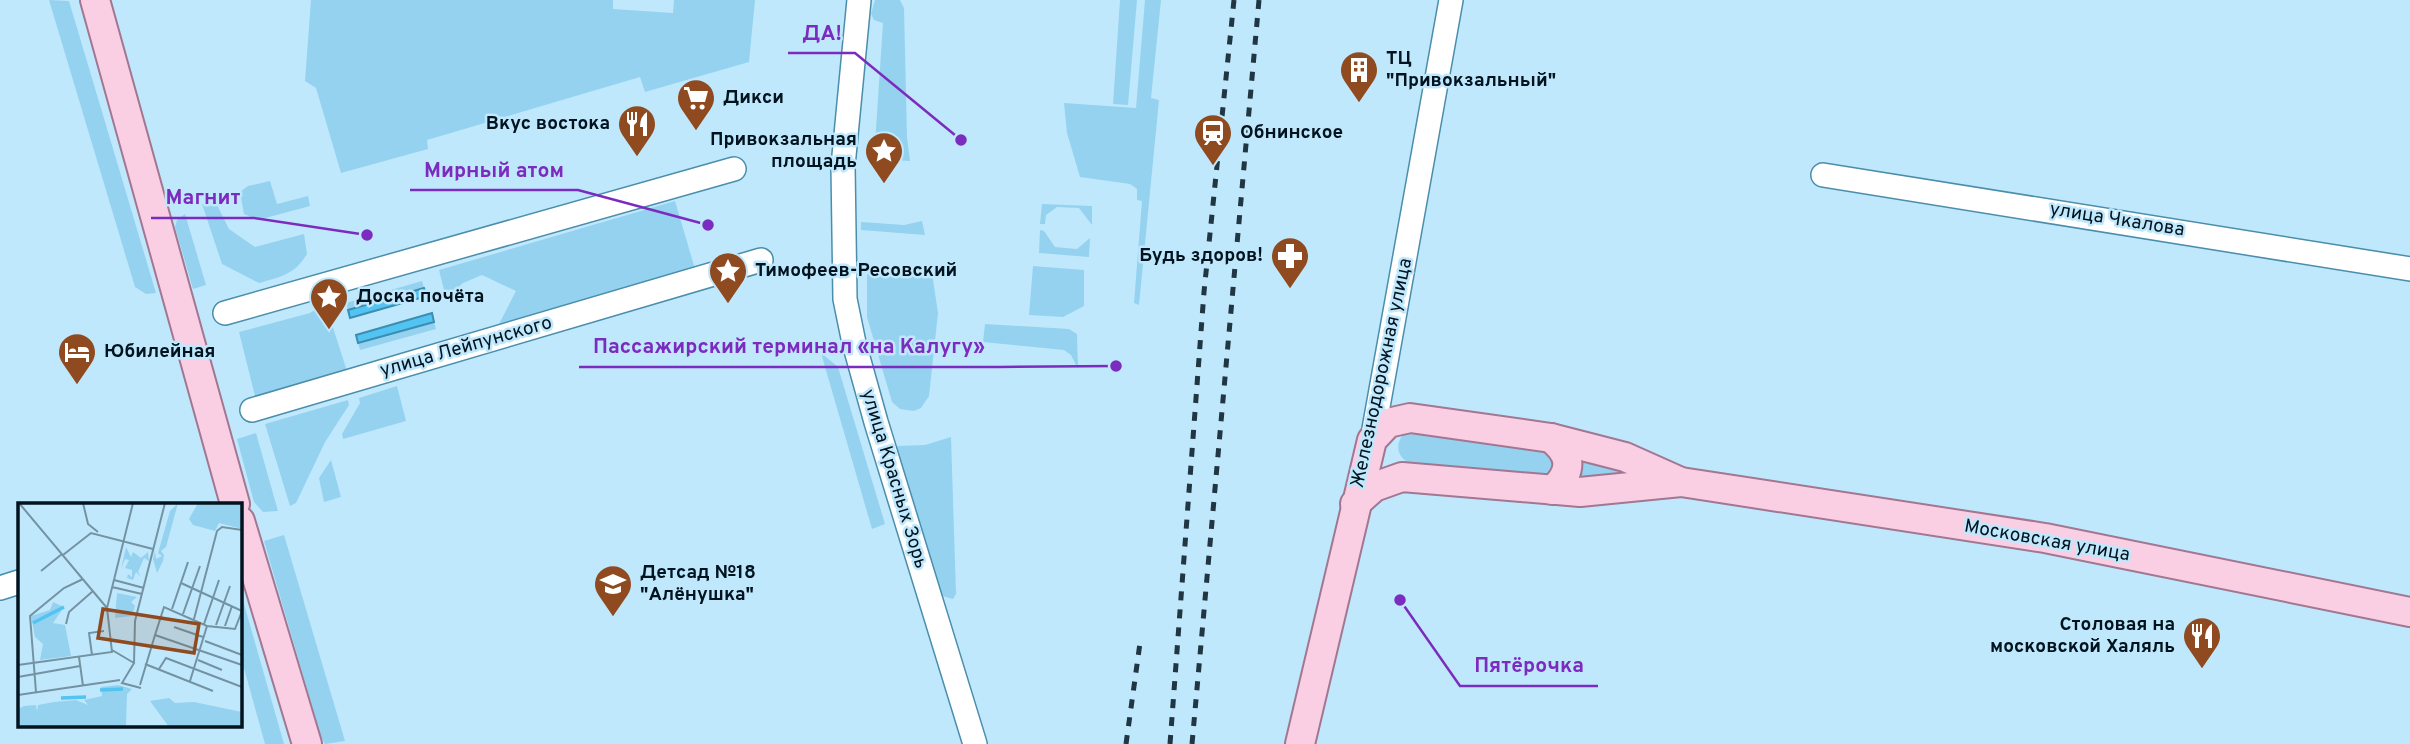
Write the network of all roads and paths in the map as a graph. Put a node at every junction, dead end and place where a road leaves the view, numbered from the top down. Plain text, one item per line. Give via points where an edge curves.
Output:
1 (95, 0) edge
2 (859, 0) edge
3 (1451, 0) edge
4 (734, 169) dead end
5 (1823, 175) dead end
6 (761, 260) dead end
7 (2410, 269) edge
8 (225, 313) dead end
9 (1384, 386) junction
10 (251, 410) dead end
11 (1410, 418) junction
12 (1551, 438) junction
13 (1372, 440) junction
14 (1402, 477) junction
15 (1681, 482) junction
16 (1553, 490) junction
17 (235, 503) edge
18 (1355, 504) junction
19 (242, 528) edge
20 (18, 582) edge
21 (0, 587) edge
22 (2410, 612) edge
23 (307, 744) edge
24 (975, 744) edge
25 (1300, 744) edge

1 - 17 main road
2 - 24 street, улица Красных Зорь via 843,166 845,299 876,422
3 - 9 street, Железнодорожная улица
4 - 8 street
5 - 7 street, улица Чкалова
6 - 10 street, улица Лейпунского
9 - 11 street
9 - 13 street, Железнодорожная улица
11 - 12 main road, Московская улица
11 - 13 main road via 1388,423
12 - 15 main road, Московская улица via 1625,457
12 - 16 main road via 1563,448 1568,463 1566,478
13 - 14 main road via 1377,459
13 - 18 main road, Железнодорожная улица
14 - 16 main road, Московская улица
14 - 18 main road, Московская улица via 1374,487
15 - 16 main road, Московская улица via 1610,491
15 - 22 main road, Московская улица via 2045,538
18 - 25 main road, Железнодорожная улица
19 - 23 main road
20 - 21 street

